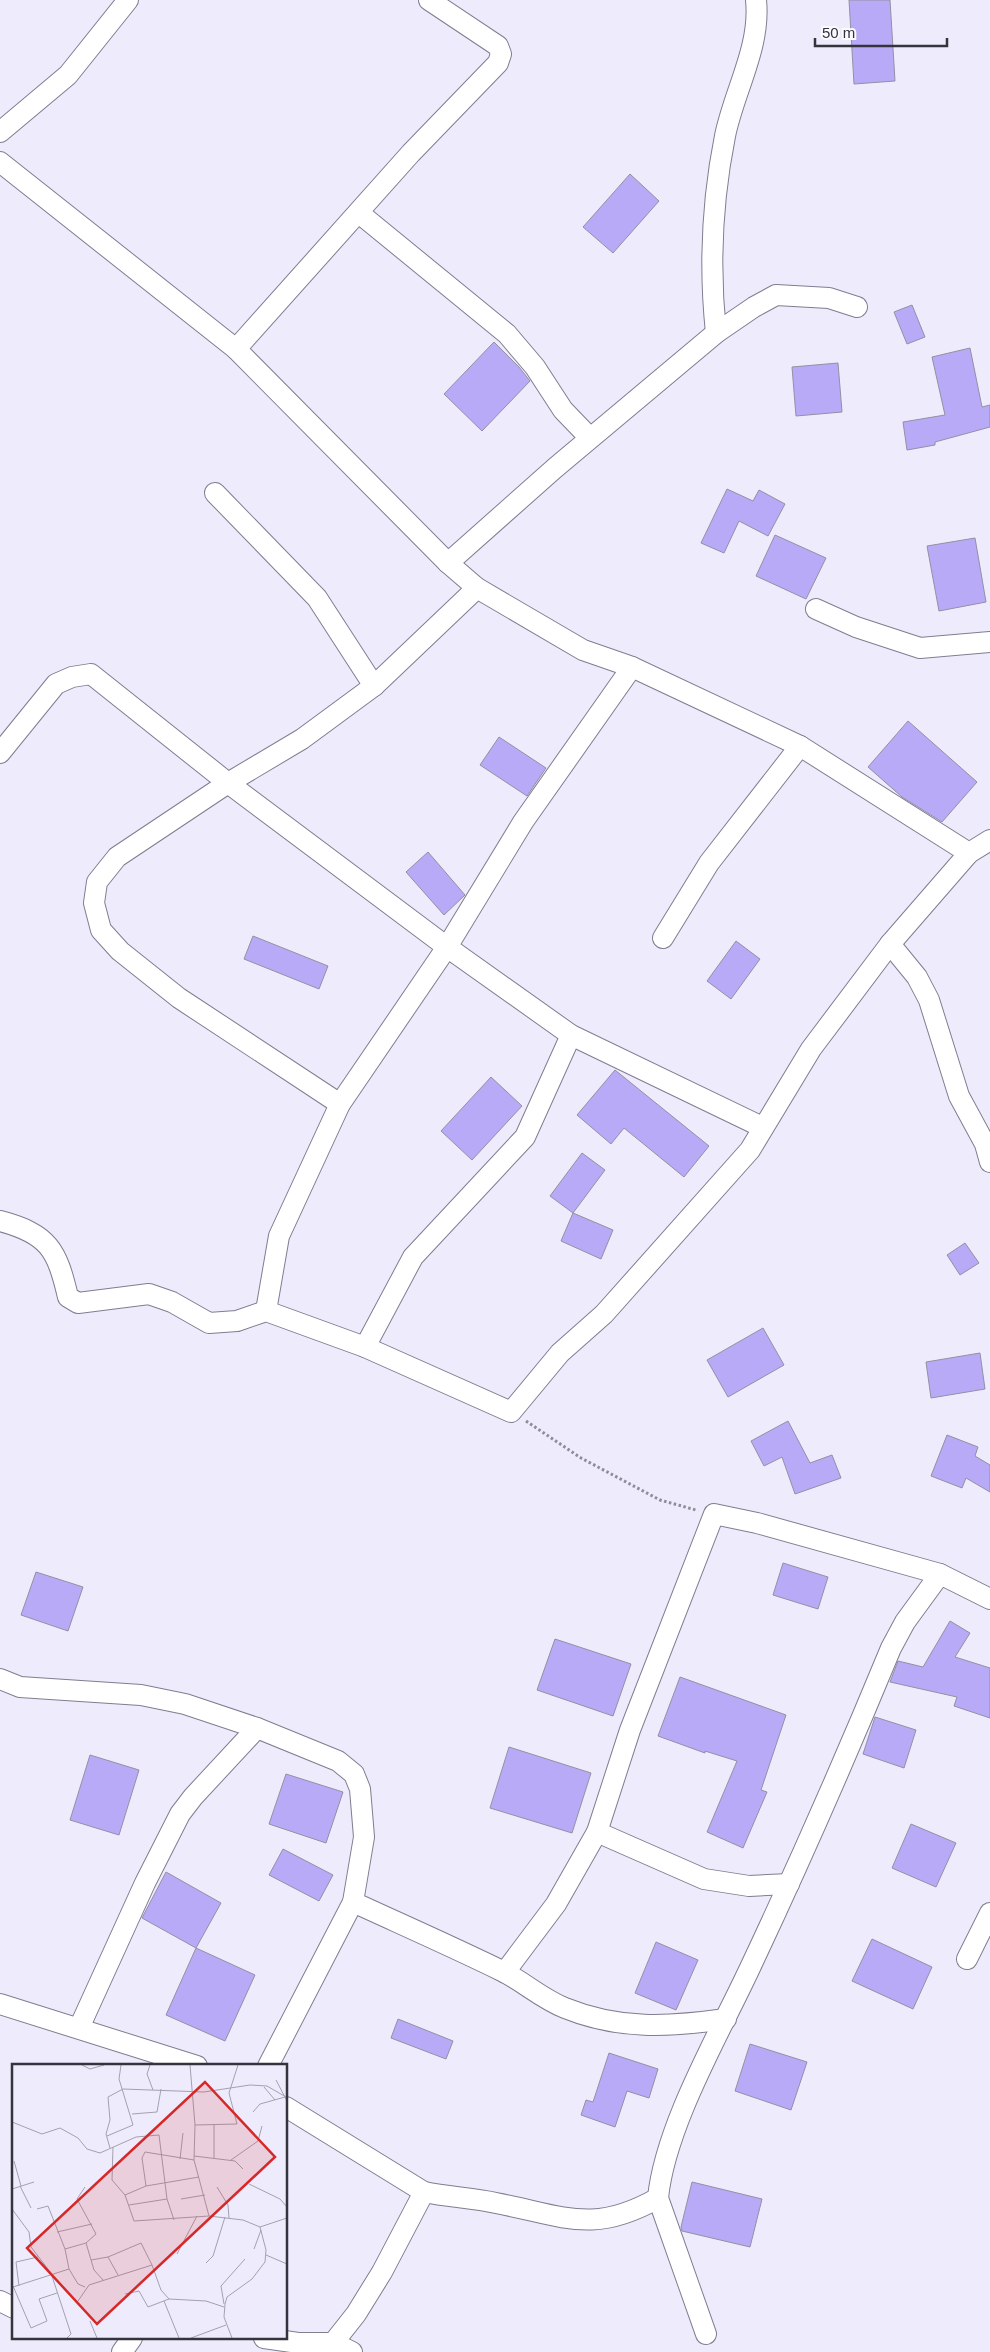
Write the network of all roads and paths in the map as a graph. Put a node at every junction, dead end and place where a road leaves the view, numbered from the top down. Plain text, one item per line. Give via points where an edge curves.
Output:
1 (128, 0) edge
2 (429, 0) edge
3 (756, 0) edge
4 (0, 132) edge
5 (0, 162) edge
6 (359, 213) junction
7 (857, 307) dead end
8 (716, 333) junction
9 (236, 349) junction
10 (590, 438) junction
11 (215, 492) dead end
12 (448, 563) junction
13 (477, 588) junction
14 (816, 609) dead end
15 (990, 642) edge
16 (632, 667) junction
17 (374, 686) junction
18 (800, 746) junction
19 (0, 753) edge
20 (228, 783) junction
21 (990, 840) edge
22 (969, 853) junction
23 (663, 938) dead end
24 (890, 944) junction
25 (447, 947) junction
26 (571, 1035) junction
27 (340, 1104) junction
28 (762, 1127) junction
29 (990, 1162) edge
30 (0, 1221) edge
31 (266, 1311) junction
32 (365, 1347) junction
33 (511, 1412) junction
34 (714, 1514) junction
35 (940, 1574) junction
36 (990, 1598) edge
37 (0, 1680) edge
38 (257, 1728) junction
39 (597, 1832) junction
40 (789, 1884) junction
41 (353, 1902) junction
42 (990, 1913) edge
43 (967, 1959) dead end
44 (505, 1972) junction
45 (0, 2004) edge
46 (726, 2019) junction
47 (79, 2028) junction
48 (190, 2064) edge
49 (269, 2064) edge
50 (288, 2108) edge
51 (424, 2192) junction
52 (658, 2198) junction
53 (0, 2301) edge
54 (12, 2307) edge
55 (706, 2334) dead end
56 (131, 2340) edge
57 (278, 2340) edge
58 (330, 2347) edge
59 (122, 2352) edge
60 (352, 2352) edge

1 - 4 street via 68,75
2 - 6 street via 498,46 498,63 411,153
3 - 8 street via 758,17 725,135 715,202 711,286
5 - 9 street
6 - 9 street
6 - 10 street via 507,334 536,367 563,410
7 - 8 street via 829,298 776,295
8 - 10 street
9 - 12 street
10 - 12 street
11 - 17 street via 317,598
12 - 13 street
13 - 16 street via 583,650
13 - 17 street
14 - 15 street via 856,627 920,648
16 - 18 street
16 - 25 street via 523,822
17 - 20 street via 302,739
18 - 22 street
18 - 23 street via 709,863
19 - 20 street via 56,684 91,674
20 - 25 street
20 - 27 street via 118,857 107,868 97,882 94,902 102,930 120,951 179,998
21 - 22 street
22 - 24 street
24 - 28 street via 811,1049
24 - 29 street via 917,977 929,1000 959,1096
25 - 26 street
25 - 27 street
26 - 28 street
26 - 32 street via 525,1137 413,1257
27 - 31 street via 280,1236
28 - 33 street via 750,1150 705,1203 604,1314 560,1353
30 - 31 street via 34,1233 50,1246 62,1272 68,1297 78,1303 149,1294 172,1302 209,1323 237,1321
31 - 32 street
32 - 33 street
33 - 34 path via 581,1458 660,1500
34 - 35 street
34 - 39 street via 630,1730
35 - 36 street
35 - 40 street via 905,1622 891,1648
37 - 38 street via 20,1686 141,1695 185,1704
38 - 41 street via 338,1761 354,1774 360,1789 364,1837
38 - 47 street via 180,1814
39 - 40 street via 704,1879 749,1886
39 - 44 street via 556,1904
40 - 46 street
41 - 44 street
41 - 49 street
42 - 43 street
44 - 46 street via 563,2008 622,2024 655,2027
45 - 47 street
46 - 52 street via 668,2150
47 - 48 street
50 - 51 street
51 - 52 street via 588,2221 612,2219
51 - 58 street via 382,2272 356,2314
52 - 55 street
53 - 54 street
56 - 59 street
57 - 58 street
58 - 60 street

